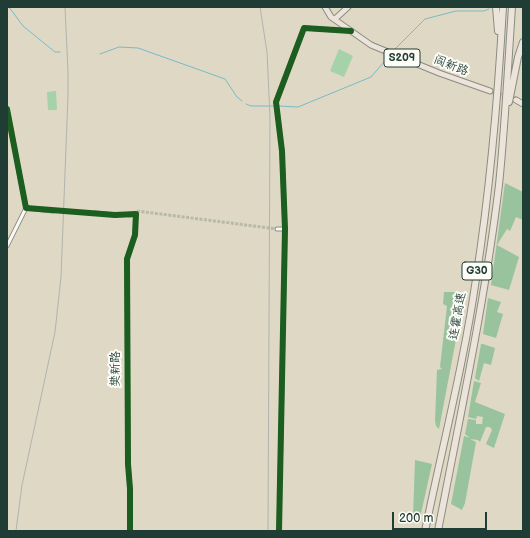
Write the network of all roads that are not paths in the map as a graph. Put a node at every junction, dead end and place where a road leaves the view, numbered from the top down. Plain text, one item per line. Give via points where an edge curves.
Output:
1 (325, 7) edge
2 (348, 7) edge
3 (496, 7) edge
4 (502, 7) edge
5 (512, 7) edge
6 (335, 19) junction
7 (351, 31) junction
8 (523, 42) edge
9 (500, 61) junction
10 (490, 91) tunnel mouth
11 (516, 100) tunnel mouth
12 (523, 104) edge
13 (7, 109) edge
14 (503, 133) junction
15 (26, 208) junction
16 (53, 211) tunnel mouth
17 (95, 213) tunnel mouth
18 (115, 215) tunnel mouth
19 (129, 215) dead end
20 (277, 228) tunnel mouth
21 (285, 229) junction
22 (7, 246) edge
23 (130, 531) edge
24 (279, 531) edge
25 (425, 531) edge
26 (438, 531) edge

1 - 6 main road, 阎新路 / S209
2 - 6 main road
3 - 9 highway
4 - 9 highway, 连霍高速 / G30
5 - 14 highway, 连霍高速 / G30
6 - 7 main road, 阎新路 / S209
7 - 10 main road, 阎新路 / S209 via 370,45
7 - 21 street via 304,28 276,102 282,151
8 - 14 highway
9 - 25 highway, 连霍高速 / G30 via 476,279
11 - 12 main road
13 - 15 street
14 - 26 highway, 连霍高速 / G30 via 485,281
15 - 16 street
15 - 22 street
17 - 18 street
19 - 23 street, 樊新路 via 136,213 135,235 127,259
20 - 21 street
21 - 24 street

